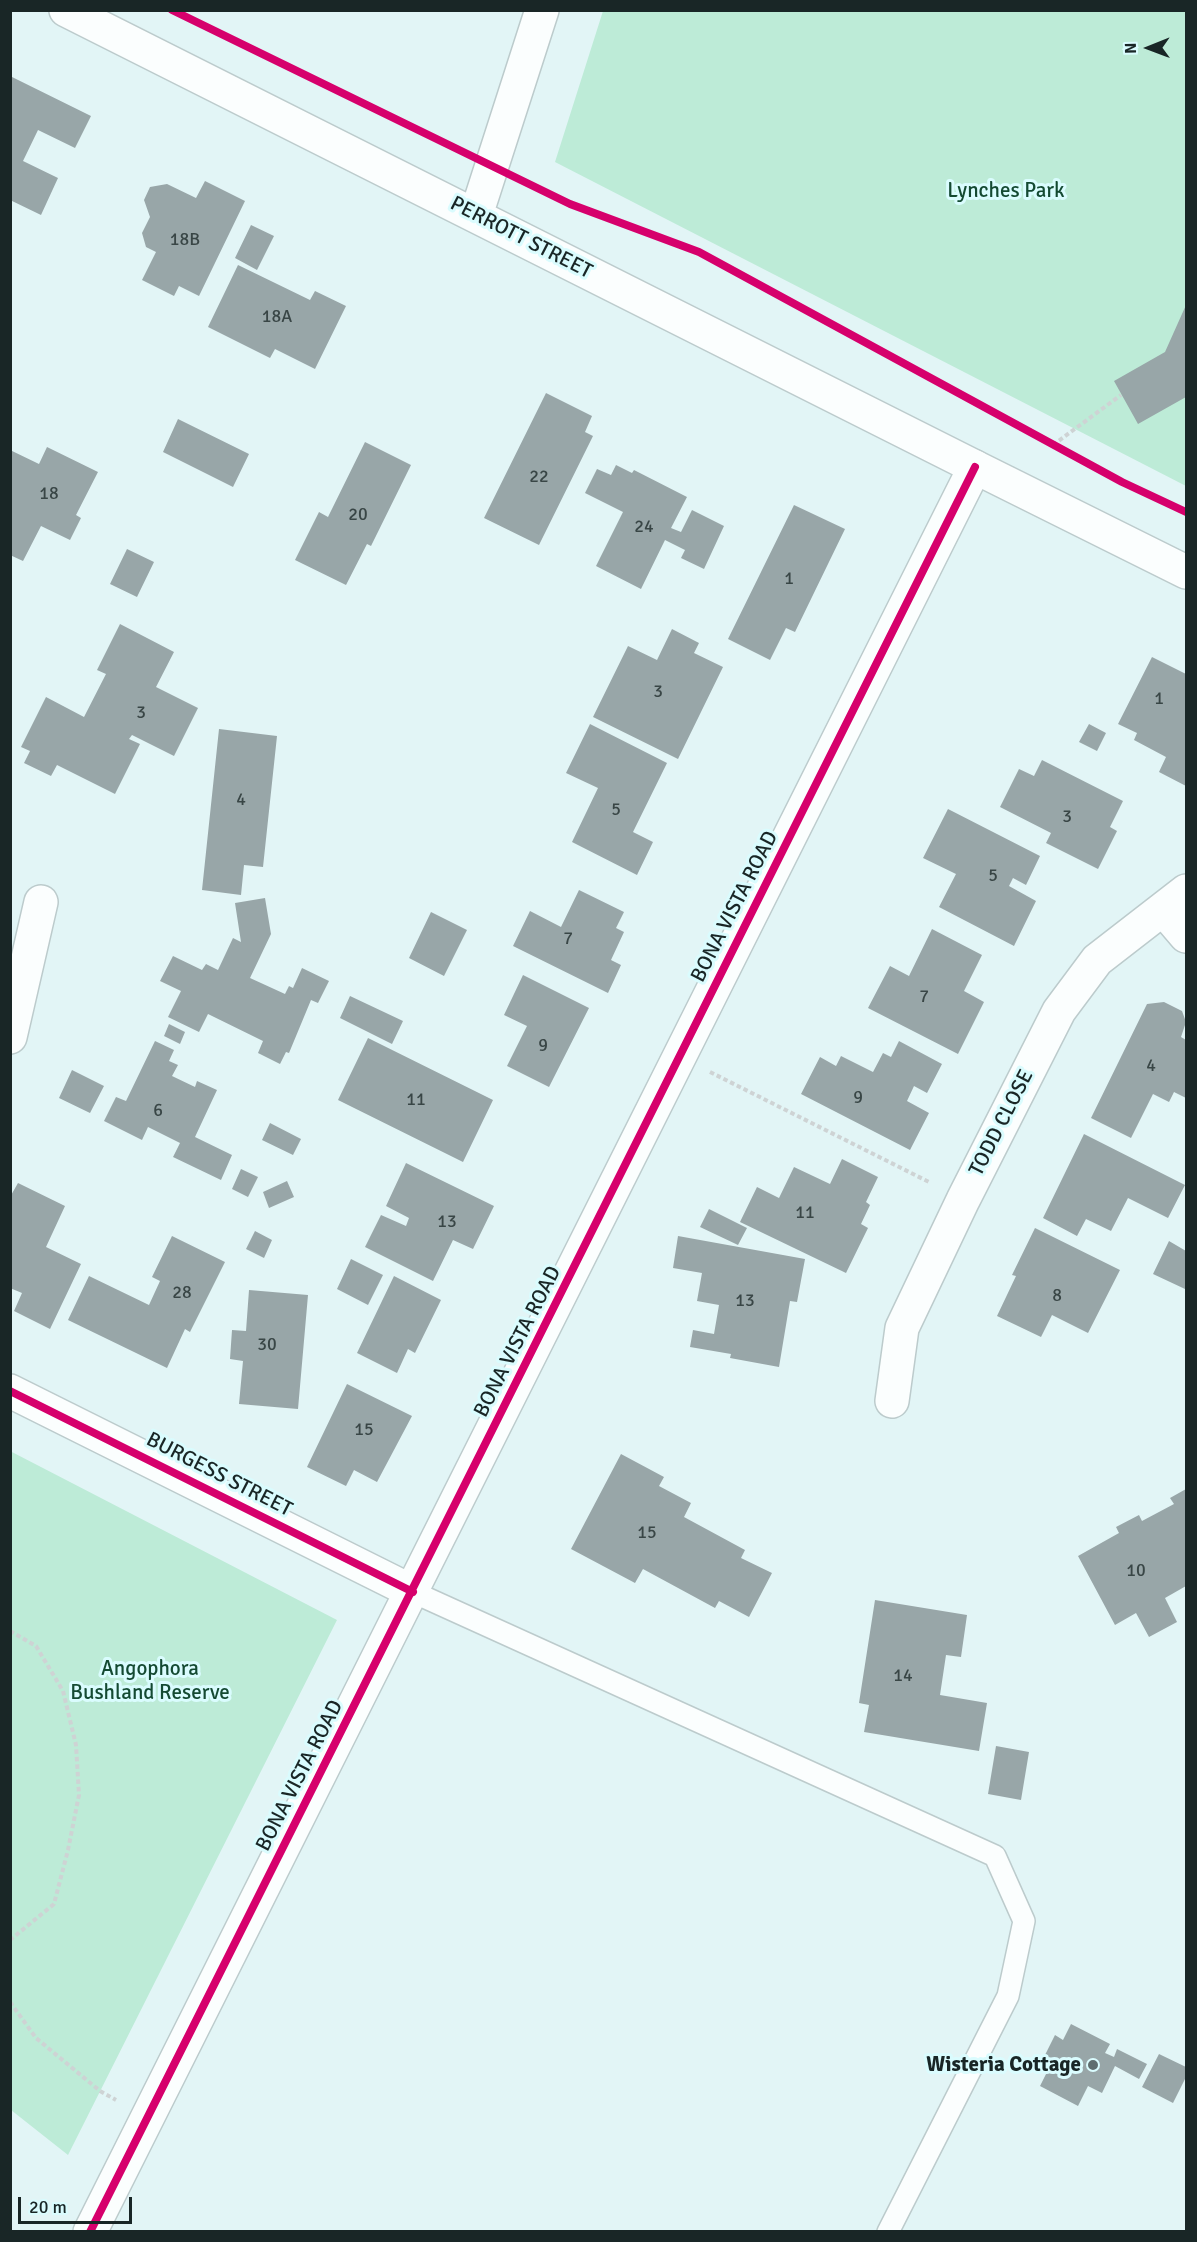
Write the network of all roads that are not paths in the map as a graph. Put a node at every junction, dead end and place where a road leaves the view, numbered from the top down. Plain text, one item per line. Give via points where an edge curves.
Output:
1 (66, 10) edge
2 (542, 10) edge
3 (476, 215) junction
4 (975, 467) junction
5 (1186, 572) edge
6 (1175, 900) edge
7 (41, 902) dead end
8 (1186, 936) edge
9 (10, 1037) edge
10 (10, 1390) edge
11 (892, 1401) dead end
12 (413, 1592) junction
13 (90, 2232) edge
14 (888, 2232) edge

1 - 3 street, PERROTT STREET
2 - 3 street
3 - 4 street, PERROTT STREET
4 - 5 street, PERROTT STREET
4 - 12 street, BONA VISTA ROAD
6 - 8 street
6 - 11 street, TODD CLOSE via 1096,960 1059,1011 902,1328
7 - 9 street
10 - 12 street, BURGESS STREET
12 - 13 street, BONA VISTA ROAD
12 - 14 lane via 995,1856 1024,1921 1008,1996

